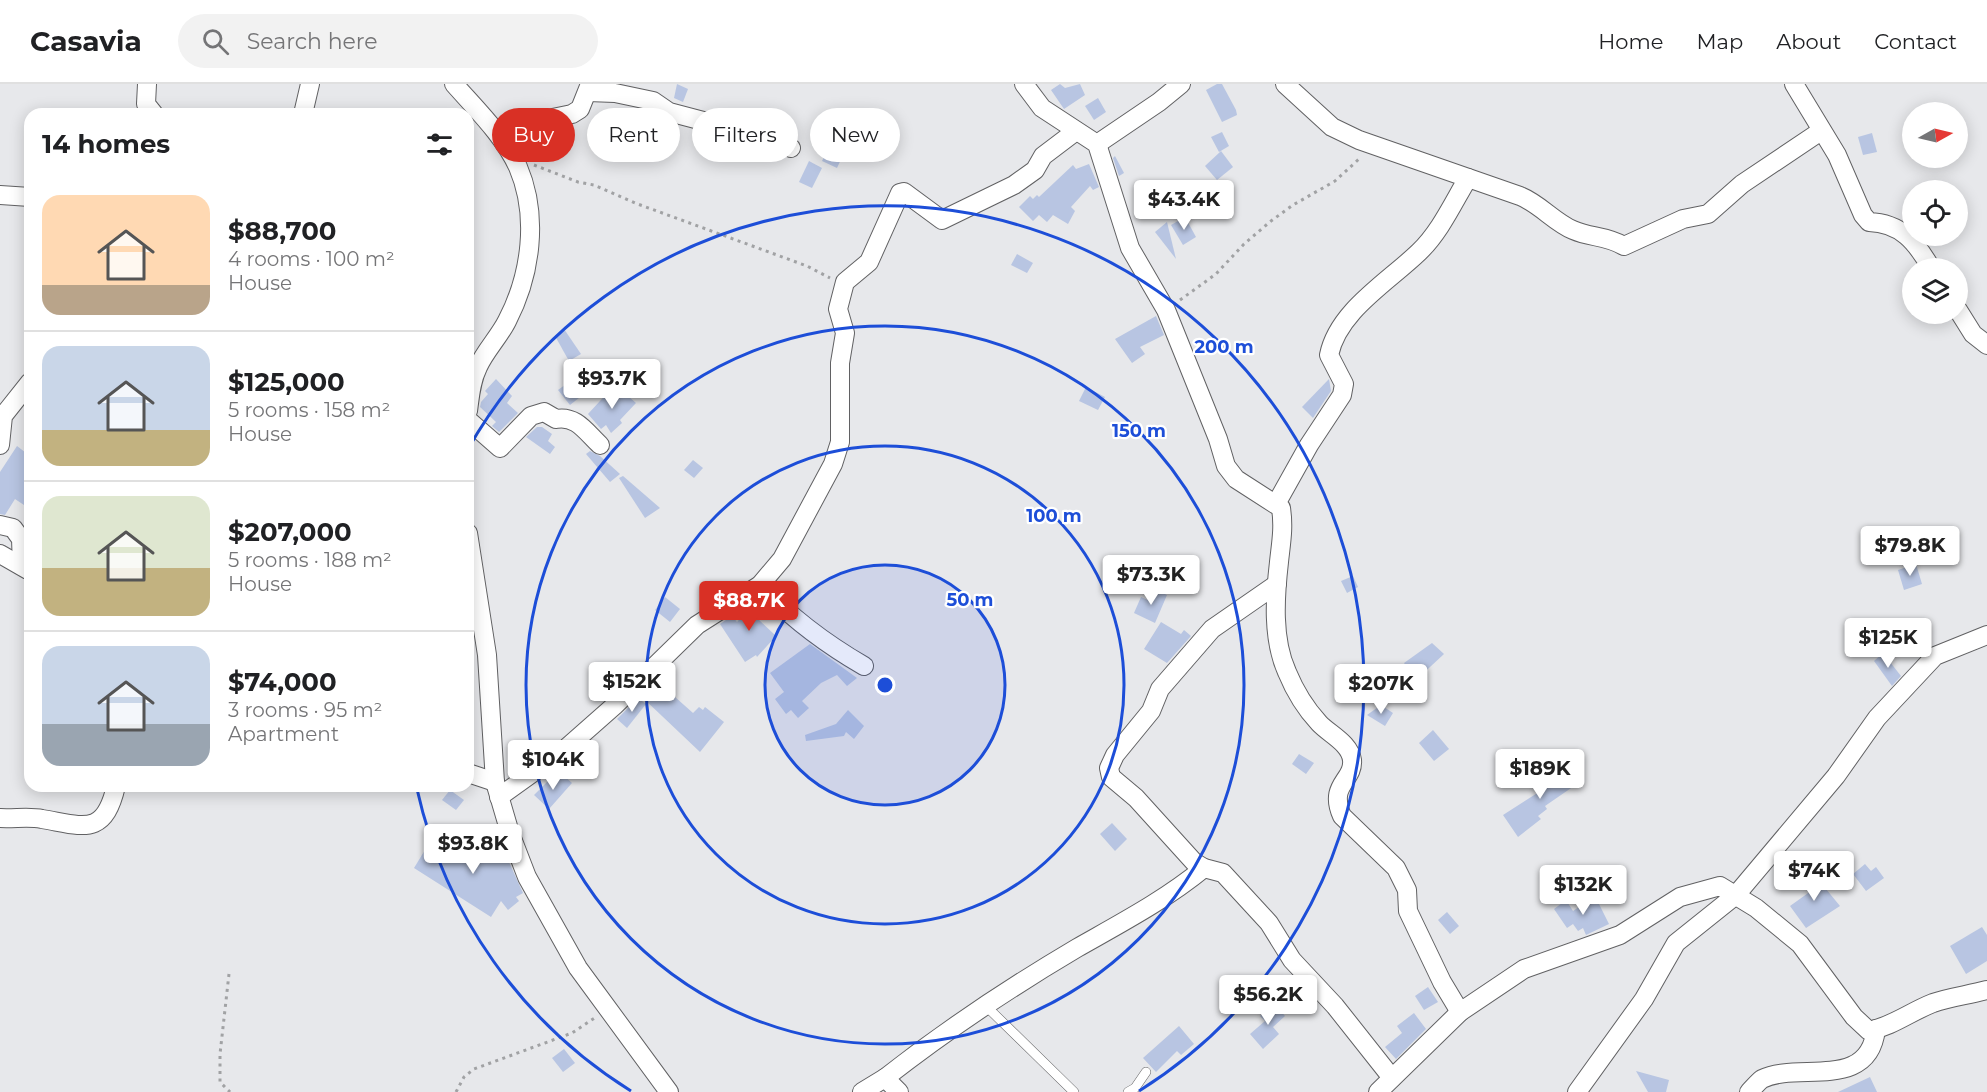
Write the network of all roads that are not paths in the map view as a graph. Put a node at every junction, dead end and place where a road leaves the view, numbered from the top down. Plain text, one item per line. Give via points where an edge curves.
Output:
1 (147, 84) edge
2 (310, 84) edge
3 (454, 84) edge
4 (1024, 84) edge
5 (1181, 84) edge
6 (1285, 84) edge
7 (1794, 84) edge
8 (589, 88) edge
9 (149, 108) edge
10 (304, 108) edge
11 (575, 112) edge
12 (692, 118) edge
13 (492, 127) edge
14 (1076, 131) junction
15 (1821, 131) junction
16 (1097, 144) junction
17 (515, 162) edge
18 (1468, 178) junction
19 (0, 195) edge
20 (24, 197) edge
21 (1924, 258) edge
22 (1967, 324) edge
23 (1987, 345) edge
24 (474, 378) edge
25 (24, 390) edge
26 (474, 425) edge
27 (0, 445) edge
28 (600, 446) dead end
29 (1276, 504) junction
30 (0, 525) edge
31 (0, 554) edge
32 (24, 557) edge
33 (24, 568) edge
34 (474, 571) edge
35 (1277, 584) junction
36 (760, 585) junction
37 (1987, 635) edge
38 (864, 666) dead end
39 (474, 777) edge
40 (497, 790) junction
41 (114, 792) edge
42 (0, 818) edge
43 (1204, 868) junction
44 (1736, 895) junction
45 (1987, 990) edge
46 (987, 1007) junction
47 (1460, 1012) junction
48 (1876, 1029) junction
49 (1146, 1072) dead end
50 (885, 1078) junction
51 (1392, 1078) junction
52 (669, 1092) edge
53 (862, 1092) edge
54 (899, 1092) edge
55 (1074, 1092) edge
56 (1128, 1092) edge
57 (1378, 1092) edge
58 (1577, 1092) edge
59 (1749, 1092) edge

1 - 9 street
2 - 10 street
3 - 13 street
4 - 14 street via 1042,108
5 - 16 street
6 - 18 street via 1332,127 1374,146
7 - 15 street
8 - 11 street
8 - 12 street via 653,101 669,112
14 - 16 street
14 - 36 street via 1014,185 942,220 904,192 900,193 869,262 845,282 838,309 845,333 840,363 840,442 833,464 782,559
15 - 18 street via 1742,183 1708,214 1683,219 1624,246 1574,230 1531,201
15 - 21 street via 1837,155 1863,215 1869,222 1886,222 1905,232
16 - 29 street via 1130,248 1166,310 1226,466 1236,479
17 - 24 street via 531,231 527,261 507,323
18 - 29 street via 1420,251 1338,330 1329,355 1344,384 1342,395
19 - 20 street
22 - 23 street
25 - 27 street via 3,416
26 - 28 street via 500,448 531,416 544,412 556,419 575,421
29 - 35 street via 1281,508 1285,529
30 - 32 street via 13,528 21,539
31 - 33 street
34 - 40 street via 487,655
35 - 43 street via 1212,629 1160,689 1151,711 1109,768 1111,777
35 - 47 street via 1277,632 1286,671 1318,723 1348,750 1352,760 1337,793 1337,805 1342,816 1396,868 1407,890 1408,911
36 - 38 street via 812,631
36 - 40 street via 697,625 563,751
37 - 44 street via 1935,656 1877,717 1836,776
39 - 40 street
40 - 52 street via 527,877 578,968
41 - 42 street via 106,816 86,825 40,818
43 - 46 street via 1180,888
43 - 51 street via 1222,873 1269,923 1292,960 1354,1028
44 - 47 street via 1720,886 1680,897 1620,935 1524,969
44 - 48 street via 1800,945 1854,1017 1869,1030
44 - 58 street via 1676,943 1644,999
45 - 48 street via 1937,1002
46 - 50 street
46 - 55 lane
47 - 51 street
48 - 59 street via 1875,1045 1854,1068 1831,1076 1780,1075 1762,1079
49 - 56 lane
50 - 53 street
50 - 54 street
51 - 57 street

